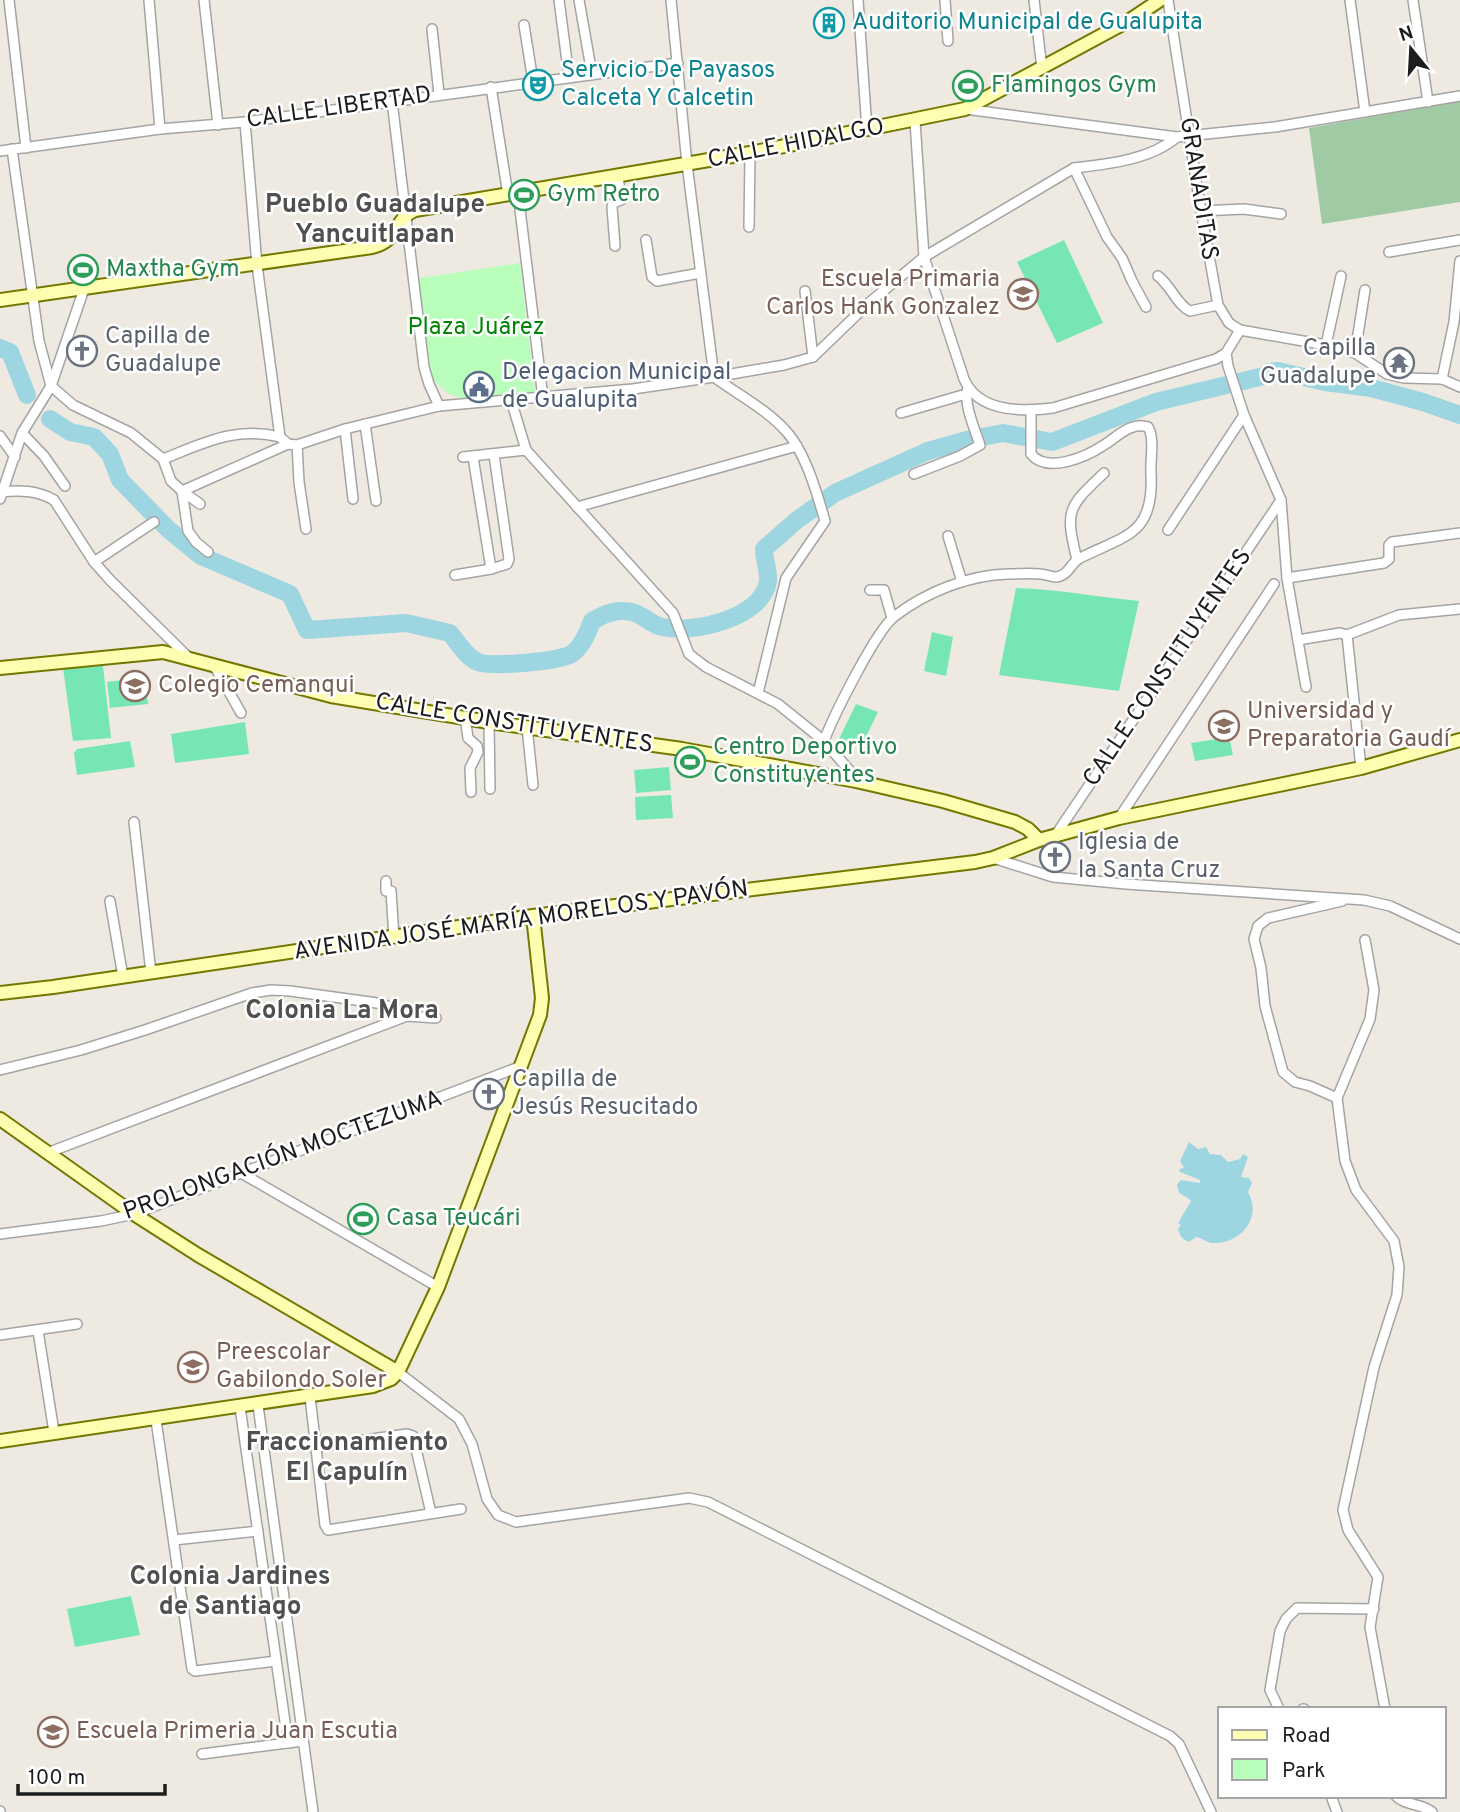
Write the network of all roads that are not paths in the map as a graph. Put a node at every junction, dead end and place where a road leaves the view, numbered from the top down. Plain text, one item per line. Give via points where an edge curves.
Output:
1 (9, 0) edge
2 (149, 0) edge
3 (204, 0) edge
4 (559, 0) edge
5 (579, 0) edge
6 (671, 0) edge
7 (858, 0) edge
8 (946, 0) edge
9 (1034, 0) edge
10 (1160, 0) edge
11 (1168, 0) edge
12 (1350, 0) edge
13 (1413, 0) edge
14 (524, 25) dead end
15 (432, 29) dead end
16 (948, 41) dead end
17 (678, 63) junction
18 (1042, 69) junction
19 (592, 74) junction
20 (569, 77) junction
21 (533, 81) junction
22 (491, 87) junction
23 (439, 94) junction
24 (1460, 96) edge
25 (392, 101) junction
26 (1429, 102) junction
27 (965, 109) junction
28 (1365, 112) junction
29 (915, 121) junction
30 (245, 122) junction
31 (218, 125) junction
32 (160, 129) junction
33 (867, 130) junction
34 (1189, 136) junction
35 (1177, 137) junction
36 (26, 148) junction
37 (12, 149) junction
38 (0, 151) edge
39 (750, 153) junction
40 (687, 164) junction
41 (1074, 168) junction
42 (618, 176) junction
43 (513, 194) junction
44 (1201, 211) junction
45 (407, 214) junction
46 (1281, 214) dead end
47 (749, 227) dead end
48 (646, 240) dead end
49 (1460, 240) edge
50 (615, 246) dead end
51 (1389, 252) dead end
52 (924, 257) junction
53 (1460, 261) edge
54 (257, 265) junction
55 (700, 273) junction
56 (1158, 276) dead end
57 (1341, 276) dead end
58 (84, 289) junction
59 (1365, 290) dead end
60 (805, 291) dead end
61 (33, 295) junction
62 (0, 300) edge
63 (1218, 305) junction
64 (1146, 307) dead end
65 (1240, 330) junction
66 (1326, 345) junction
67 (1226, 353) junction
68 (1355, 353) junction
69 (813, 358) junction
70 (714, 377) junction
71 (1442, 379) junction
72 (51, 386) junction
73 (1460, 387) edge
74 (967, 391) junction
75 (543, 398) junction
76 (511, 400) junction
77 (439, 406) junction
78 (1031, 411) junction
79 (901, 413) dead end
80 (1244, 415) junction
81 (365, 424) junction
82 (345, 429) junction
83 (22, 433) junction
84 (0, 436) edge
85 (280, 437) junction
86 (293, 445) junction
87 (797, 446) junction
88 (526, 450) junction
89 (494, 455) junction
90 (15, 457) junction
91 (463, 457) dead end
92 (473, 457) junction
93 (163, 459) junction
94 (1104, 473) dead end
95 (915, 474) dead end
96 (65, 486) dead end
97 (182, 491) junction
98 (1, 494) edge
99 (353, 499) dead end
100 (1281, 500) junction
101 (376, 501) dead end
102 (200, 504) dead end
103 (576, 507) junction
104 (153, 522) dead end
105 (306, 529) dead end
106 (1168, 530) dead end
107 (1460, 533) edge
108 (948, 536) dead end
109 (208, 552) dead end
110 (1077, 560) junction
111 (94, 562) junction
112 (491, 569) junction
113 (455, 575) dead end
114 (1287, 578) junction
115 (962, 582) junction
116 (1275, 584) dead end
117 (870, 590) dead end
118 (1460, 609) edge
119 (892, 618) junction
120 (1347, 635) junction
121 (1298, 640) junction
122 (190, 659) junction
123 (215, 667) junction
124 (0, 668) edge
125 (1306, 687) dead end
126 (758, 693) junction
127 (241, 713) dead end
128 (465, 718) junction
129 (489, 722) junction
130 (527, 726) junction
131 (1460, 740) edge
132 (824, 741) junction
133 (1362, 768) junction
134 (856, 781) junction
135 (533, 785) dead end
136 (489, 789) dead end
137 (471, 792) dead end
138 (1119, 818) junction
139 (134, 822) dead end
140 (1055, 836) junction
141 (1039, 840) junction
142 (993, 858) junction
143 (386, 881) dead end
144 (1354, 899) junction
145 (110, 901) dead end
146 (534, 916) junction
147 (394, 938) junction
148 (1460, 939) edge
149 (1365, 940) dead end
150 (151, 973) junction
151 (123, 977) junction
152 (0, 993) edge
153 (407, 1016) junction
154 (436, 1018) dead end
155 (519, 1067) junction
156 (0, 1070) edge
157 (1337, 1098) junction
158 (0, 1119) edge
159 (47, 1153) junction
160 (243, 1174) junction
161 (134, 1214) junction
162 (0, 1234) edge
163 (438, 1287) junction
164 (77, 1325) dead end
165 (38, 1331) junction
166 (0, 1335) edge
167 (398, 1372) junction
168 (310, 1396) junction
169 (258, 1405) junction
170 (240, 1407) junction
171 (156, 1420) junction
172 (54, 1432) junction
173 (0, 1441) edge
174 (316, 1447) junction
175 (268, 1481) junction
176 (251, 1483) junction
177 (461, 1509) dead end
178 (430, 1513) junction
179 (258, 1531) junction
180 (174, 1541) junction
181 (1374, 1609) junction
182 (276, 1661) junction
183 (1278, 1707) edge
184 (1385, 1707) edge
185 (303, 1741) junction
186 (288, 1743) junction
187 (202, 1754) dead end
188 (1398, 1798) edge
189 (313, 1812) edge
190 (1211, 1812) edge
191 (1432, 1812) edge

1 - 36 street
2 - 32 street
3 - 31 street
4 - 20 street
5 - 19 street
6 - 17 street
7 - 33 street
8 - 16 street
9 - 18 street
10 - 18 main road, CALLE HIDALGO
11 - 34 street, GRANADITAS
12 - 28 street
13 - 26 street
14 - 21 street
15 - 23 street
17 - 19 street, CALLE LIBERTAD
17 - 40 street
18 - 27 main road, CALLE HIDALGO
19 - 20 street, CALLE LIBERTAD
20 - 21 street, CALLE LIBERTAD
21 - 22 street, CALLE LIBERTAD
22 - 23 street, CALLE LIBERTAD
22 - 43 street
23 - 25 street, CALLE LIBERTAD
24 - 26 street
25 - 30 street, CALLE LIBERTAD
25 - 45 street
26 - 28 street
27 - 29 main road, CALLE HIDALGO
27 - 35 street
28 - 34 street
29 - 33 main road, CALLE HIDALGO
29 - 52 street
30 - 31 street, CALLE LIBERTAD
30 - 54 street
31 - 32 street, CALLE LIBERTAD
32 - 36 street, CALLE LIBERTAD
33 - 39 main road, CALLE HIDALGO
34 - 35 street
34 - 44 street, GRANADITAS
35 - 41 street via 1151,152
36 - 37 street, CALLE LIBERTAD
37 - 38 street, CALLE LIBERTAD
37 - 61 street
39 - 40 main road, CALLE HIDALGO
39 - 47 street
40 - 42 main road, CALLE HIDALGO
40 - 55 street
41 - 52 street
41 - 64 street
42 - 43 main road, CALLE HIDALGO
42 - 50 street via 621,200 612,207
43 - 45 main road, CALLE HIDALGO
43 - 75 street
44 - 46 street via 1244,209
44 - 63 street, GRANADITAS
45 - 54 main road via 382,244
45 - 77 street via 424,367
48 - 55 street via 652,277 657,281
49 - 51 street
52 - 69 street
52 - 74 street
53 - 71 street
54 - 58 main road
54 - 85 street
55 - 70 street
56 - 63 street via 1186,310
57 - 66 street
58 - 61 main road
58 - 72 street
59 - 68 street
60 - 69 street
61 - 62 main road
61 - 72 street
63 - 65 street via 1229,323
65 - 66 street
65 - 67 street
66 - 68 street
67 - 78 street via 1084,400
67 - 80 street
68 - 71 street via 1387,374
69 - 70 street
70 - 75 street
70 - 87 street via 784,428
71 - 73 street
72 - 83 street
72 - 93 street via 73,405 131,433
74 - 78 street via 1008,409
74 - 79 street
74 - 95 street via 980,445
75 - 76 street
76 - 77 street
76 - 88 street
77 - 81 street
78 - 110 street via 1031,454 1040,461 1068,461 1131,427 1145,425 1150,430 1152,494 1145,517 1135,531
80 - 100 street
80 - 106 street
81 - 82 street
81 - 101 street
82 - 86 street
82 - 99 street
83 - 90 street
83 - 96 street
84 - 90 street
85 - 86 street
85 - 93 street via 234,434
86 - 97 street
86 - 105 street
87 - 103 street
87 - 126 street via 825,521 786,578
88 - 89 street
88 - 103 street
89 - 92 street
89 - 112 street via 509,559
90 - 98 street
91 - 92 street
92 - 112 street
93 - 97 street via 171,481
94 - 110 street via 1072,508 1070,532
97 - 102 street
97 - 109 street via 188,531
98 - 111 street via 43,493 54,500
100 - 114 street
100 - 140 street, CALLE CONSTITUYENTES
103 - 126 street via 673,613 689,654
104 - 111 street
107 - 114 street via 1392,542 1384,563
108 - 115 street
110 - 115 street via 1070,571 1054,577 982,576
111 - 122 street
112 - 113 street
114 - 121 street
115 - 119 street
116 - 138 street
117 - 119 street via 884,590
118 - 120 street via 1399,615
119 - 132 street
120 - 121 street
120 - 133 street
121 - 125 street
122 - 123 main road, CALLE CONSTITUYENTES
122 - 124 main road, CALLE CONSTITUYENTES via 163,652
123 - 127 street
123 - 128 main road, CALLE CONSTITUYENTES via 331,695
126 - 132 street
128 - 129 main road, CALLE CONSTITUYENTES
128 - 137 street via 468,738 478,752 470,768
129 - 130 main road, CALLE CONSTITUYENTES
129 - 136 street
130 - 134 main road, CALLE CONSTITUYENTES
130 - 135 street
131 - 133 main road, AVENIDA JOSÉ MARÍA MORELOS Y PAVÓN
132 - 134 street
133 - 138 main road, AVENIDA JOSÉ MARÍA MORELOS Y PAVÓN
134 - 141 main road, CALLE CONSTITUYENTES via 1015,822
138 - 140 main road, AVENIDA JOSÉ MARÍA MORELOS Y PAVÓN
139 - 150 street
140 - 141 main road, AVENIDA JOSÉ MARÍA MORELOS Y PAVÓN
141 - 142 main road, AVENIDA JOSÉ MARÍA MORELOS Y PAVÓN
142 - 144 street via 1053,877
142 - 146 main road, AVENIDA JOSÉ MARÍA MORELOS Y PAVÓN
143 - 147 street via 387,891 391,891
144 - 148 street via 1390,905
144 - 157 street via 1268,918 1258,926 1254,939 1265,1006 1283,1072 1295,1082
145 - 151 street
146 - 147 main road, AVENIDA JOSÉ MARÍA MORELOS Y PAVÓN
146 - 155 main road via 542,998 536,1030
147 - 150 main road, AVENIDA JOSÉ MARÍA MORELOS Y PAVÓN
149 - 157 street via 1374,990 1370,1019
150 - 151 main road, AVENIDA JOSÉ MARÍA MORELOS Y PAVÓN
151 - 152 main road, AVENIDA JOSÉ MARÍA MORELOS Y PAVÓN
153 - 154 street
153 - 156 street via 383,1004 271,990 81,1050
153 - 159 street
155 - 160 street, PROLONGACIÓN MOCTEZUMA
155 - 163 main road
157 - 181 street via 1345,1161 1356,1190 1394,1241 1399,1267 1397,1295 1374,1367 1343,1510 1348,1530 1378,1577
158 - 159 main road
159 - 161 main road
160 - 161 street, PROLONGACIÓN MOCTEZUMA
160 - 163 street
161 - 162 street, PROLONGACIÓN MOCTEZUMA
161 - 167 main road
163 - 167 main road
164 - 165 street
165 - 166 street
165 - 172 street
167 - 168 main road via 373,1386
167 - 190 street via 459,1419 472,1444 487,1499 498,1515 516,1522 689,1498 708,1502 1170,1736 1179,1744
168 - 169 main road
168 - 174 street
169 - 170 main road
169 - 175 street
170 - 171 main road
170 - 176 street
171 - 172 main road
171 - 180 street
172 - 173 main road
174 - 178 street via 413,1436
174 - 178 street via 328,1531
175 - 176 street
175 - 185 street
176 - 179 street
177 - 178 street
179 - 180 street
179 - 182 street
180 - 182 street via 192,1669
181 - 183 street via 1297,1608 1286,1619 1270,1690
181 - 184 street via 1370,1627
182 - 186 street
185 - 186 street
185 - 189 street
186 - 187 street
188 - 191 street

